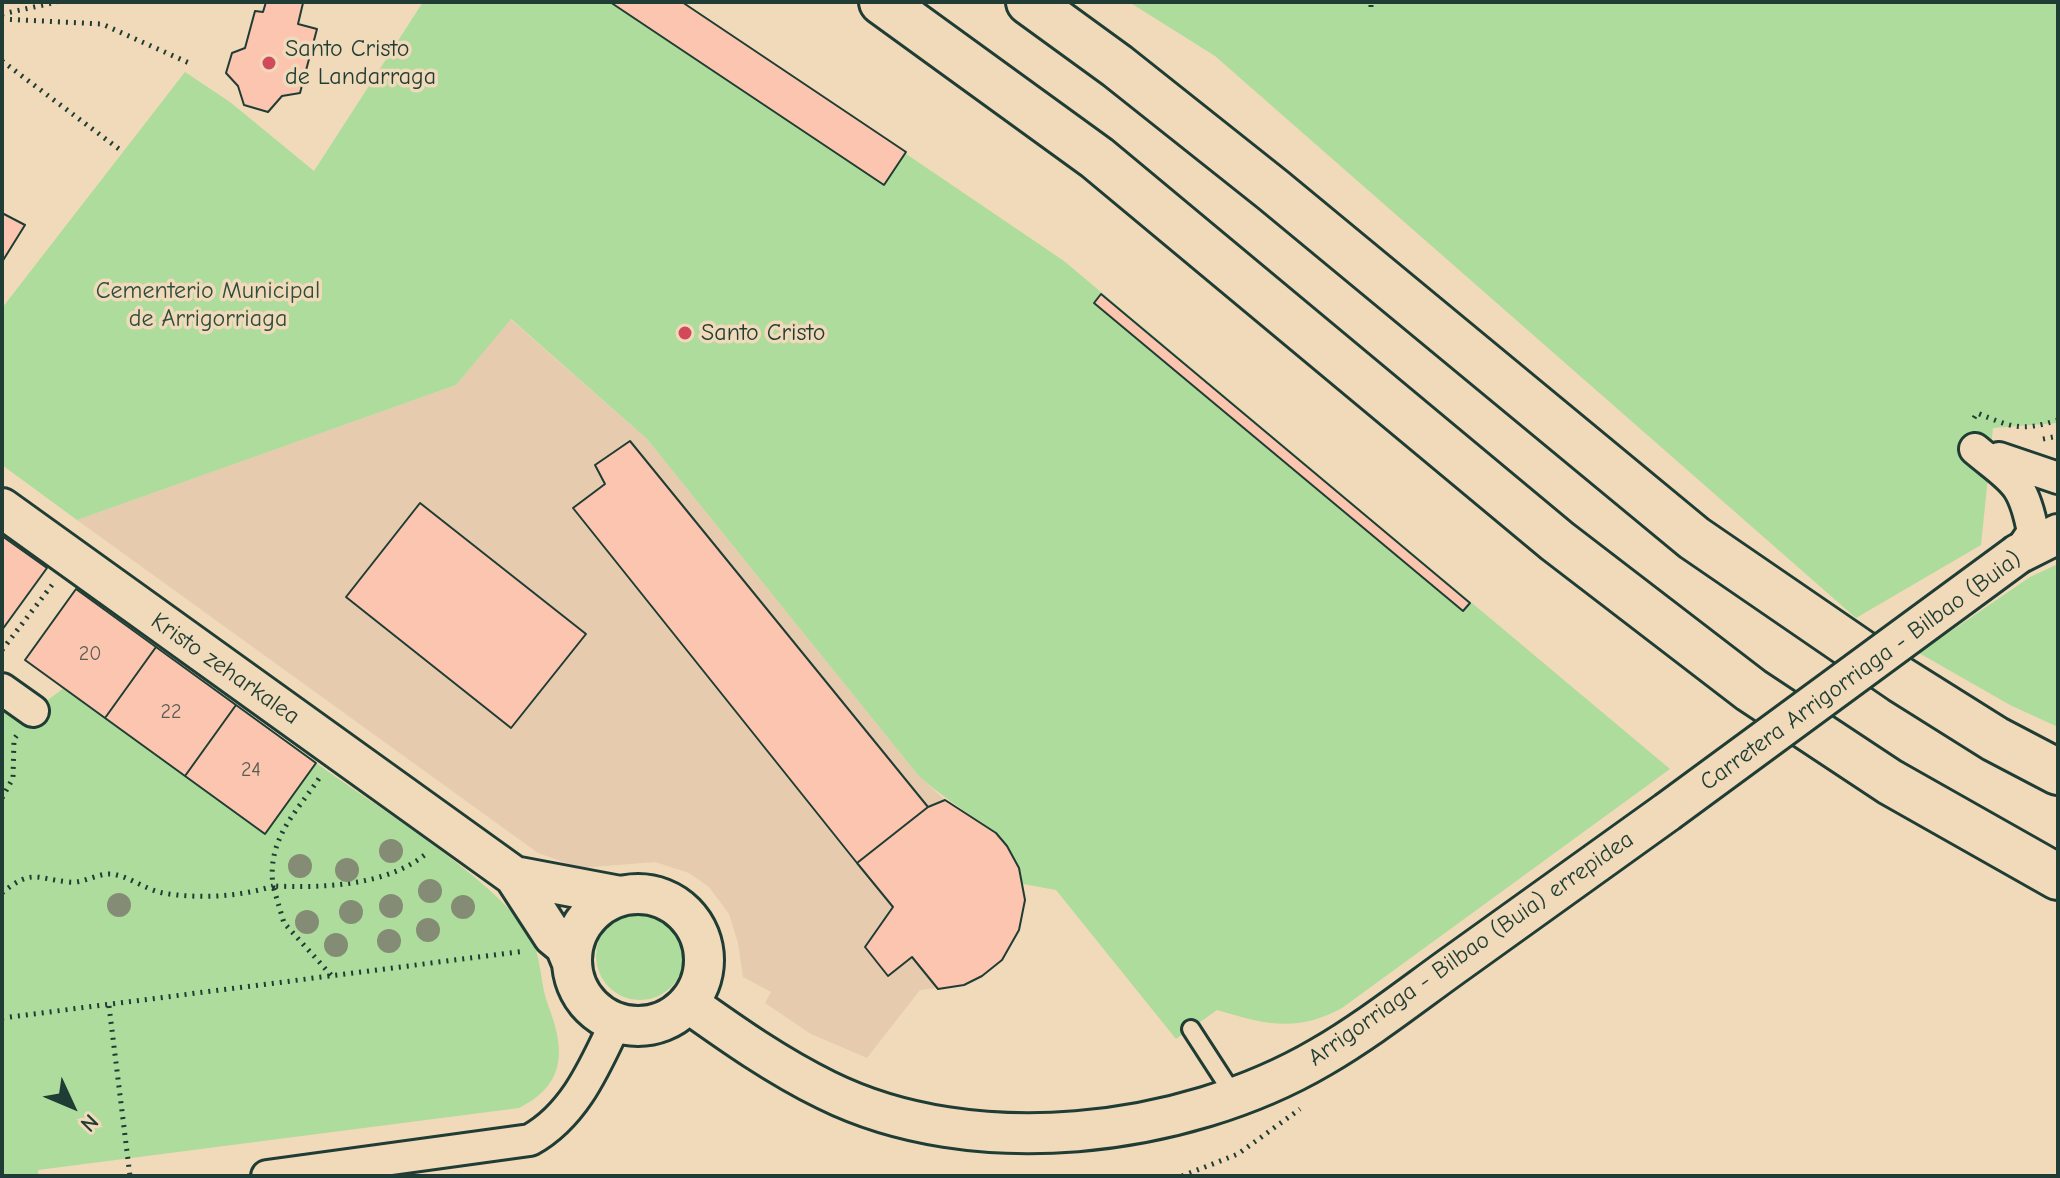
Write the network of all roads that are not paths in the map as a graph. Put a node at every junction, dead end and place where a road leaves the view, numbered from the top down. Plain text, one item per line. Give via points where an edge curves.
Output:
1 (882, 2) edge
2 (1029, 2) edge
3 (2058, 478) edge
4 (2, 508) edge
5 (2058, 534) edge
6 (2018, 554) junction
7 (2, 689) edge
8 (33, 711) road end
9 (2058, 772) edge
10 (1667, 812) joint
11 (514, 876) junction
12 (2058, 877) edge
13 (620, 896) junction
14 (569, 954) junction
15 (688, 1003) junction
16 (616, 1022) junction
17 (1191, 1029) dead end
18 (1235, 1097) junction
19 (403, 1167) edge
20 (267, 1176) edge

1 - 12 highway via 1097,158 1557,541 1751,690 1890,782
2 - 9 highway via 1309,219 1694,538 1901,680
3 - 6 street via 1969,439 2020,486 2033,532
4 - 11 street, Kristo zeharkalea
5 - 6 street, Carretera Arrigorriaga - Bilbao (Buia)
6 - 10 street, Carretera Arrigorriaga - Bilbao (Buia), bridge
7 - 8 street
10 - 18 street, Arrigorriaga - Bilbao (Buia) errepidea via 1322,1057
11 - 13 street
11 - 14 street
13 - 14 street via 584,921
13 - 15 street via 645,893 669,901 697,929 704,967
14 - 16 street via 585,999
15 - 16 street via 655,1023
15 - 18 street, Arrigorriaga - Bilbao (Buia) errepidea via 828,1091 894,1115 982,1131 1083,1133 1171,1117
16 - 19 street via 577,1097 544,1132 519,1143
17 - 18 lane
19 - 20 street

